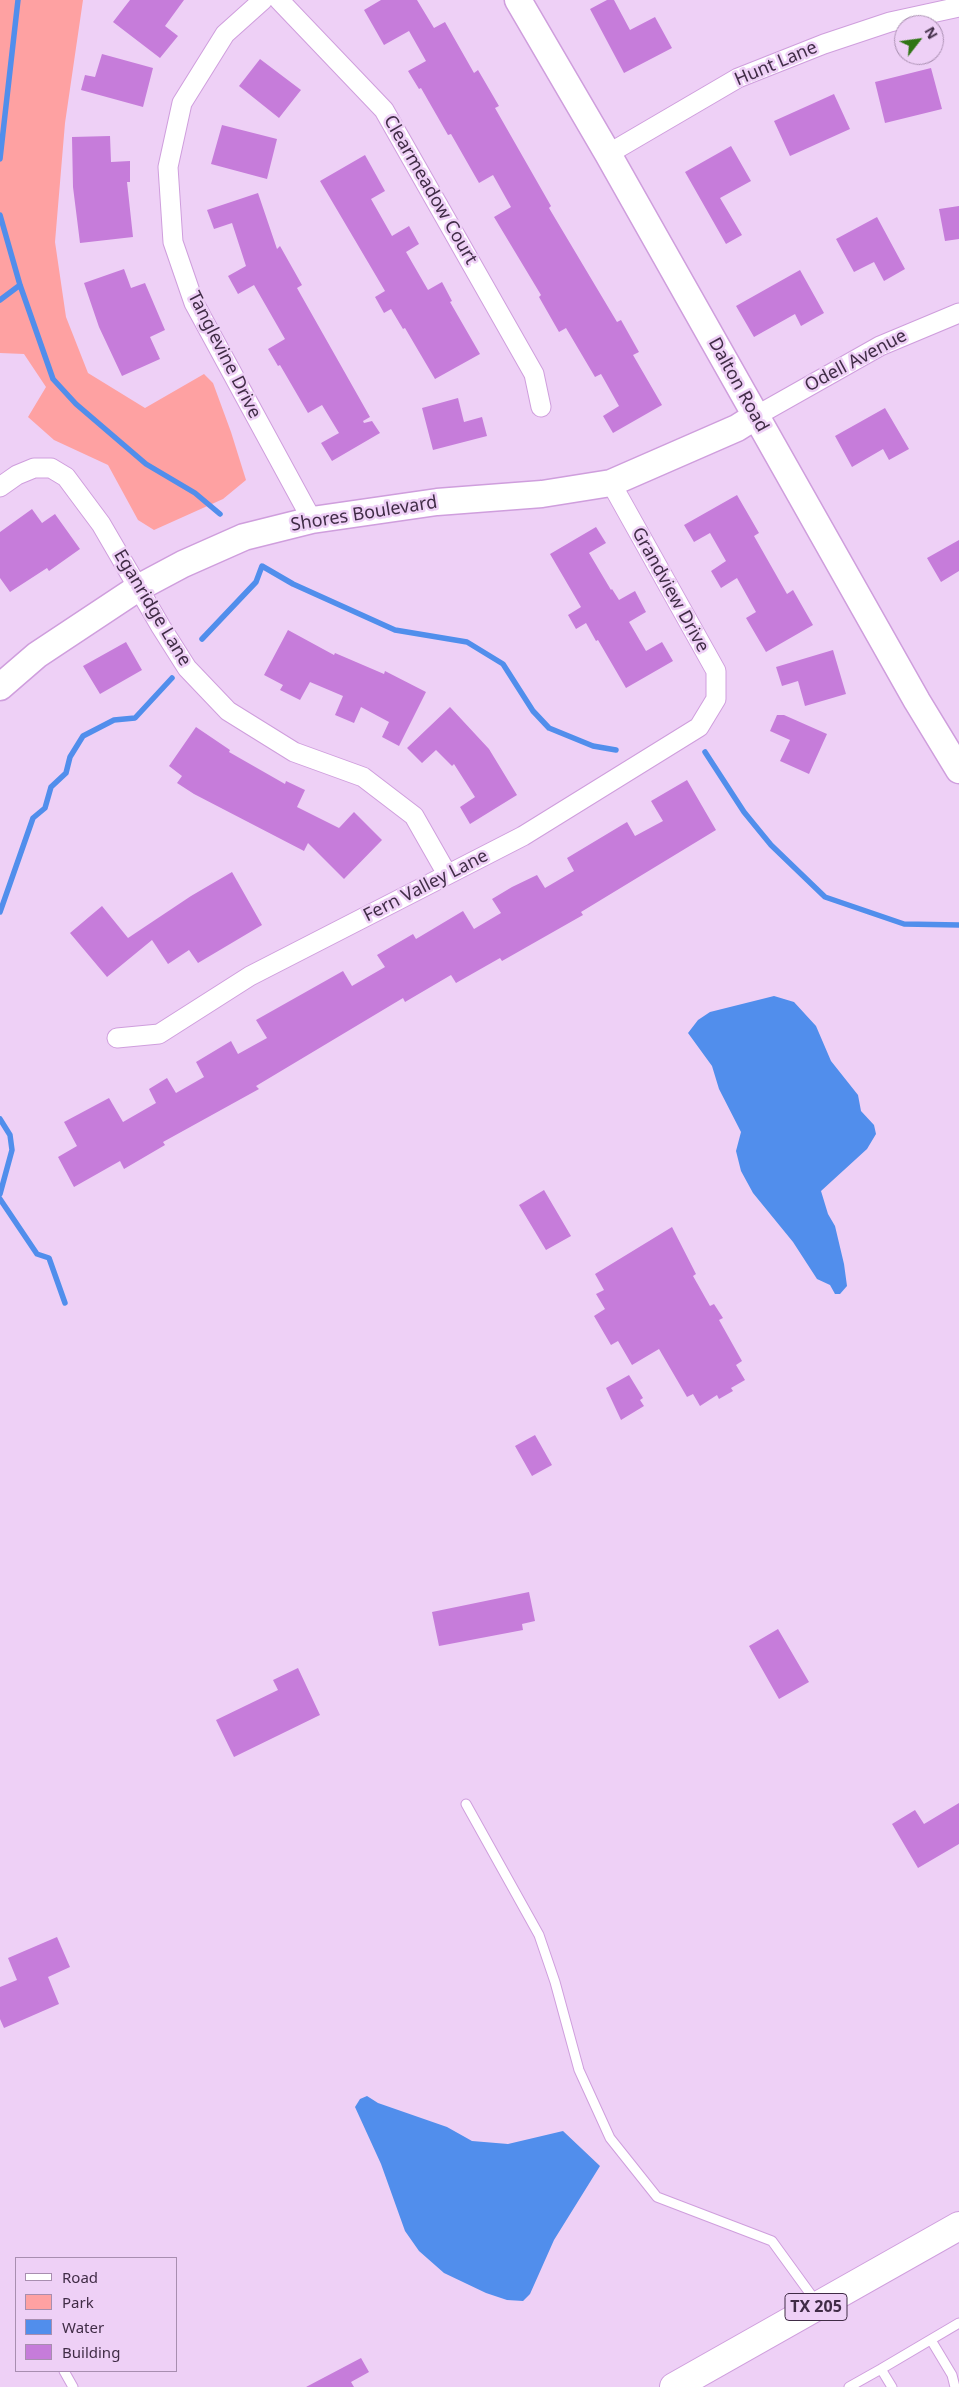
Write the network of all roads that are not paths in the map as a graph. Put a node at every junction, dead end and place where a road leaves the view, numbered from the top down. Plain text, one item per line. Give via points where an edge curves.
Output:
1 (263, 0) edge
2 (279, 0) edge
3 (518, 0) edge
4 (959, 8) edge
5 (608, 154) junction
6 (959, 314) edge
7 (541, 407) dead end
8 (756, 416) junction
9 (611, 483) junction
10 (0, 488) edge
11 (312, 520) junction
12 (138, 588) junction
13 (0, 686) edge
14 (716, 699) joint
15 (959, 770) edge
16 (447, 874) junction
17 (117, 1038) dead end
18 (466, 1804) dead end
19 (959, 2226) edge
20 (819, 2305) junction
21 (958, 2327) edge
22 (931, 2340) junction
23 (881, 2369) junction
24 (65, 2372) edge
25 (704, 2380) edge
26 (73, 2387) edge
27 (674, 2387) edge
28 (849, 2387) edge
29 (892, 2387) edge
30 (955, 2387) edge

1 - 11 street, Tanglevine Drive via 224,34 182,104 168,167 173,242 194,304
2 - 7 street, Clearmeadow Court via 384,110 534,374
3 - 5 street, Dalton Road
4 - 5 street, Hunt Lane via 890,22 738,78
5 - 8 street, Dalton Road
6 - 8 street, Odell Avenue via 880,346
8 - 9 street, Shores Boulevard via 737,428
8 - 15 street, Dalton Road
9 - 11 street, Shores Boulevard via 542,494 437,502
9 - 14 street, Grandview Drive via 716,671
10 - 12 street, Eganridge Lane via 17,475 34,468 51,468 66,477 101,524
11 - 12 street, Shores Boulevard via 244,537
12 - 13 street, Shores Boulevard via 37,655
12 - 16 street, Eganridge Lane via 187,668 228,711 294,752 363,777 414,816
14 - 16 street, Fern Valley Lane via 699,727 523,836
16 - 17 street, Fern Valley Lane via 250,976 159,1034
18 - 20 lane via 539,1935 578,2070 610,2138 657,2197 772,2241
19 - 20 main road, TX 205
20 - 25 main road, TX 205
21 - 22 lane
22 - 23 lane
22 - 30 lane via 952,2375
23 - 28 lane
23 - 29 lane
24 - 26 lane
25 - 27 main road, TX 205

